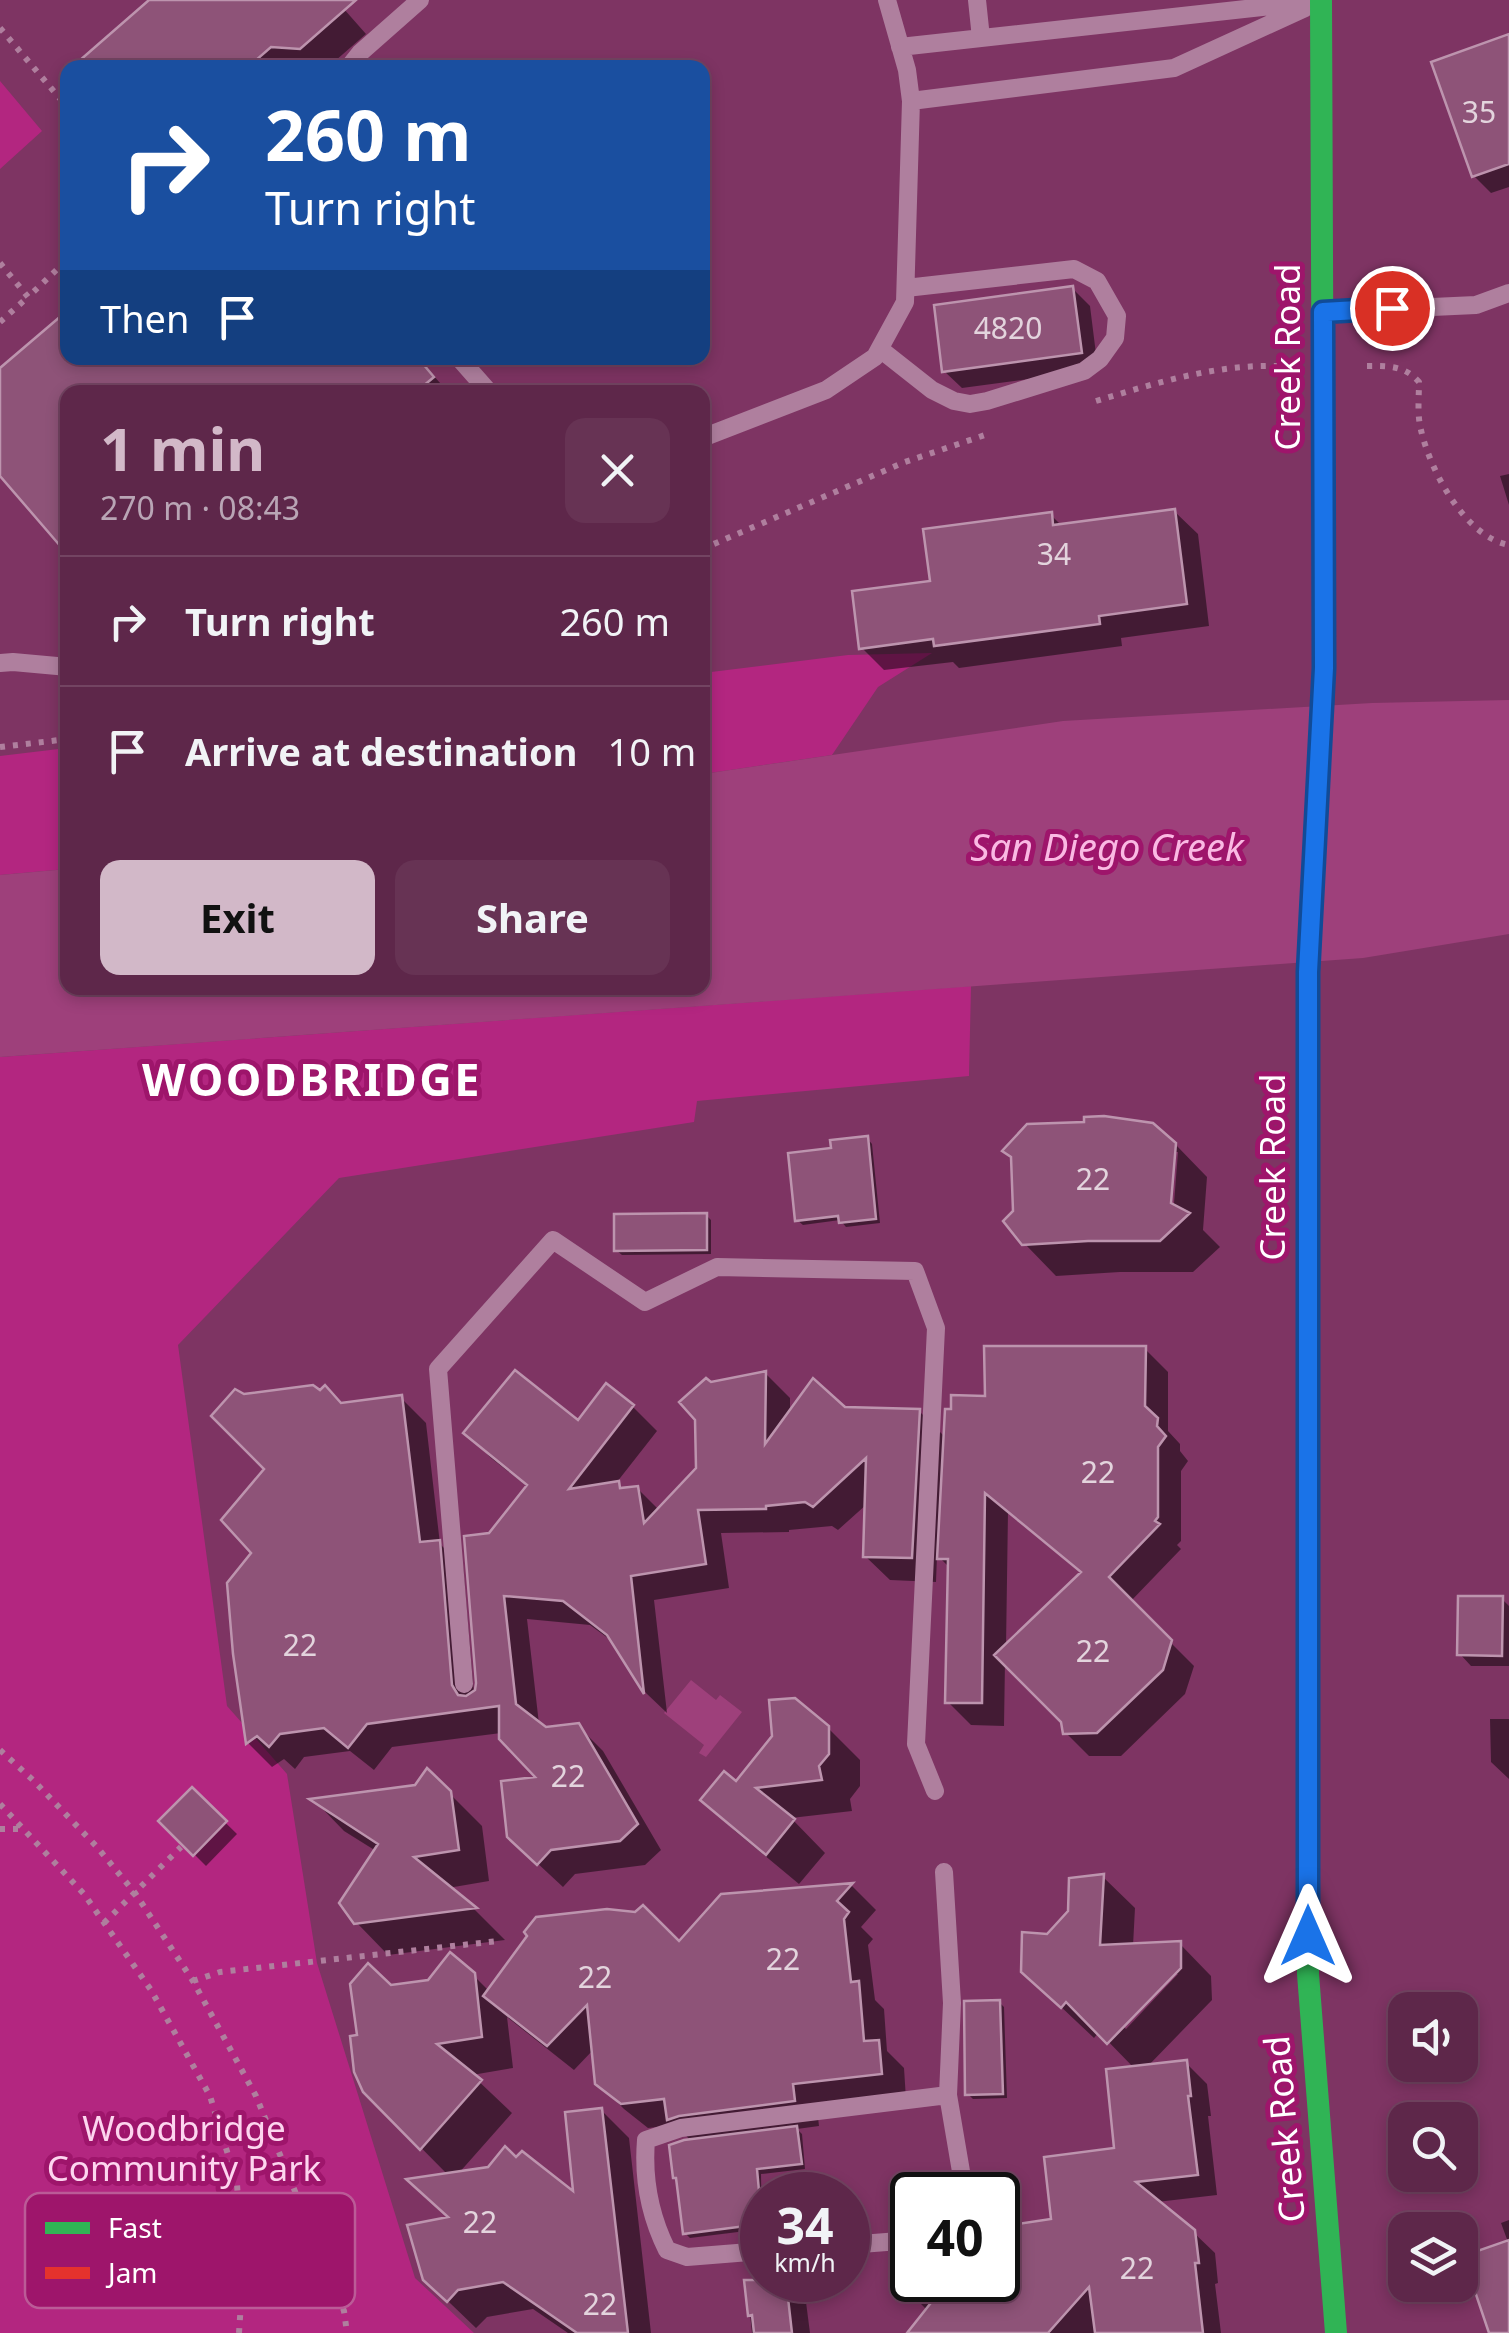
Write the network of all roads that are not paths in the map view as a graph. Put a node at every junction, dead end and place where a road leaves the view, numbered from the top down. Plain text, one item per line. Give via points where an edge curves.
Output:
1 (420, 0) edge
2 (888, 0) edge
3 (977, 0) edge
4 (1323, 0) edge
5 (981, 38) junction
6 (900, 47) junction
7 (354, 60) edge
8 (911, 101) junction
9 (906, 288) junction
10 (1509, 293) edge
11 (1323, 312) junction
12 (880, 349) junction
13 (465, 365) edge
14 (483, 385) edge
15 (710, 435) edge
16 (0, 663) edge
17 (60, 667) edge
18 (464, 1684) dead end
19 (935, 1791) dead end
20 (944, 1872) dead end
21 (948, 2094) junction
22 (961, 2172) edge
23 (740, 2253) edge
24 (1336, 2333) edge

1 - 7 lane
2 - 6 lane
3 - 5 lane
4 - 5 lane
4 - 8 lane via 1174,68
4 - 11 street, Creek Road
5 - 6 lane
6 - 8 lane
8 - 9 lane
9 - 12 lane
9 - 12 lane via 1074,269 1096,280 1110,301 1116,338 1084,371 970,404 932,390
10 - 11 lane via 1476,305
11 - 24 street, Creek Road via 1324,668 1308,972 1308,1974
12 - 15 lane via 826,390
13 - 14 lane
16 - 17 lane
18 - 19 lane via 438,1369 554,1240 645,1302 717,1267 915,1271 936,1328 916,1744
20 - 21 lane via 952,2002
21 - 22 lane
21 - 23 lane via 681,2128 646,2140 656,2227 667,2250 687,2257

